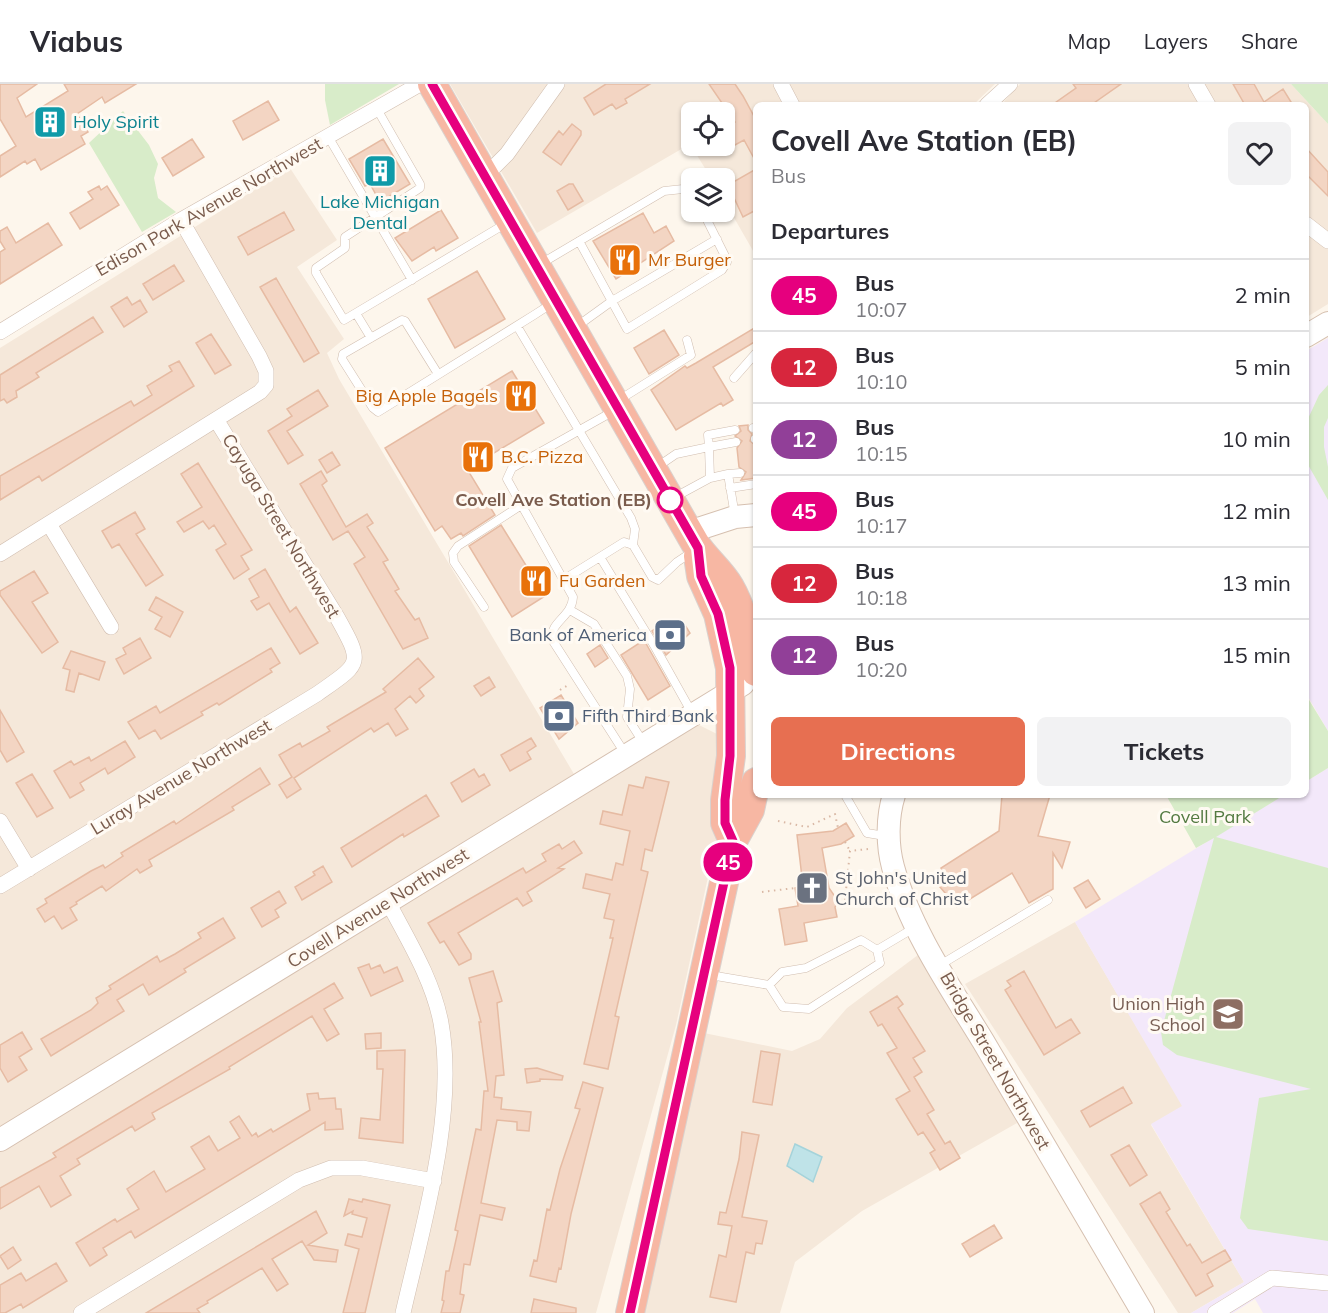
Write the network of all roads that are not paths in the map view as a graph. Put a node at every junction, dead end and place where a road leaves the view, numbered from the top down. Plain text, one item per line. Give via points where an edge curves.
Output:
1 (420, 84) edge
2 (432, 84) edge
3 (557, 84) edge
4 (781, 84) edge
5 (1010, 84) edge
6 (1196, 84) edge
7 (790, 102) edge
8 (990, 102) edge
9 (1206, 102) edge
10 (377, 109) junction
11 (329, 138) junction
12 (486, 176) junction
13 (681, 189) edge
14 (374, 218) junction
15 (181, 220) junction
16 (512, 220) junction
17 (708, 222) edge
18 (1309, 226) edge
19 (717, 239) junction
20 (579, 241) junction
21 (1328, 241) edge
22 (537, 265) junction
23 (412, 279) junction
24 (557, 300) junction
25 (612, 301) junction
26 (357, 315) junction
27 (1328, 323) edge
28 (517, 326) junction
29 (574, 329) junction
30 (0, 332) edge
31 (1309, 334) edge
32 (371, 338) junction
33 (687, 340) dead end
34 (753, 356) edge
35 (438, 374) junction
36 (734, 378) dead end
37 (617, 405) junction
38 (217, 421) junction
39 (735, 430) dead end
40 (581, 431) junction
41 (736, 441) dead end
42 (709, 447) junction
43 (653, 469) junction
44 (740, 473) dead end
45 (728, 474) junction
46 (710, 478) junction
47 (753, 484) edge
48 (730, 488) junction
49 (670, 500) junction
50 (520, 506) junction
51 (745, 516) edge
52 (49, 524) junction
53 (694, 540) junction
54 (633, 545) junction
55 (0, 554) edge
56 (600, 557) junction
57 (563, 580) junction
58 (484, 607) dead end
59 (570, 610) junction
60 (111, 627) dead end
61 (356, 660) joint
62 (753, 662) edge
63 (753, 676) edge
64 (730, 691) junction
65 (692, 714) junction
66 (635, 749) junction
67 (753, 796) edge
68 (847, 798) edge
69 (894, 798) edge
70 (0, 821) edge
71 (889, 837) junction
72 (733, 841) junction
73 (29, 868) junction
74 (0, 886) edge
75 (1048, 900) dead end
76 (388, 902) junction
77 (918, 926) junction
78 (877, 950) junction
79 (939, 966) junction
80 (704, 973) junction
81 (769, 985) junction
82 (0, 1140) edge
83 (434, 1182) junction
84 (1328, 1283) edge
85 (81, 1313) edge
86 (403, 1313) edge
87 (630, 1313) edge
88 (1143, 1313) edge
89 (1215, 1313) edge

1 - 10 street, Edison Park Avenue Northwest
2 - 12 highway
3 - 12 street via 507,154
4 - 7 street
5 - 8 street
6 - 9 street
10 - 11 street, Edison Park Avenue Northwest
10 - 14 lane via 420,188
11 - 14 lane
11 - 15 street, Edison Park Avenue Northwest
12 - 16 highway
13 - 20 lane via 664,190
14 - 23 lane
14 - 26 lane via 345,237 345,248 316,268 344,320
15 - 30 street, Edison Park Avenue Northwest
15 - 38 street, Cayuga Street Northwest via 266,371 266,385 260,392
16 - 22 highway
16 - 23 lane
17 - 19 lane
18 - 21 street
19 - 25 lane
19 - 25 lane via 727,262 722,270 678,299 627,329
20 - 22 lane
20 - 25 lane
22 - 24 highway
23 - 26 lane
24 - 28 lane
24 - 29 highway
25 - 29 lane
26 - 32 lane
27 - 31 street
28 - 35 lane
28 - 40 lane
29 - 37 highway
32 - 35 lane via 405,321
32 - 35 lane via 342,358 378,412
33 - 37 lane via 691,355
34 - 36 lane
37 - 40 lane
37 - 43 highway
38 - 52 street
38 - 61 street, Cayuga Street Northwest via 337,617 355,649
39 - 42 lane via 708,435
40 - 50 lane via 512,468 507,479
40 - 54 lane via 631,518 635,529
41 - 42 lane
42 - 43 lane via 676,454
42 - 46 lane
43 - 49 highway
44 - 45 lane
45 - 46 lane
45 - 48 lane
46 - 49 lane
47 - 48 lane
48 - 51 lane
49 - 53 highway
50 - 57 lane
50 - 58 lane via 453,553 454,562
51 - 53 street
52 - 55 street
52 - 60 street
53 - 54 lane via 658,580 652,577
53 - 62 highway via 731,589
53 - 64 highway via 701,576 722,627
54 - 56 lane via 624,542
56 - 57 lane
56 - 65 lane
57 - 59 lane via 573,597
59 - 66 lane via 594,624 627,676 627,717
59 - 66 lane via 553,627 551,638
61 - 73 street, Luray Avenue Northwest via 348,672 317,694
63 - 64 street, Covell Avenue Northwest
64 - 65 street, Covell Avenue Northwest
64 - 72 highway via 725,823
65 - 66 street, Covell Avenue Northwest
66 - 76 street, Covell Avenue Northwest
67 - 72 highway
68 - 71 lane via 867,833
69 - 71 street, Bridge Street Northwest
70 - 73 street
71 - 77 street, Bridge Street Northwest via 892,866
72 - 80 highway
73 - 74 street, Luray Avenue Northwest
75 - 79 lane
76 - 82 street, Covell Avenue Northwest
76 - 83 street via 413,949 441,1023 443,1109
77 - 78 lane
77 - 79 street, Bridge Street Northwest
78 - 81 lane via 861,940 806,968 783,972
78 - 81 lane via 880,963 809,1009 783,1007
79 - 88 street, Bridge Street Northwest
80 - 81 lane
80 - 87 highway
83 - 85 street via 373,1169 330,1168 299,1180
83 - 86 street
84 - 89 street via 1272,1278

